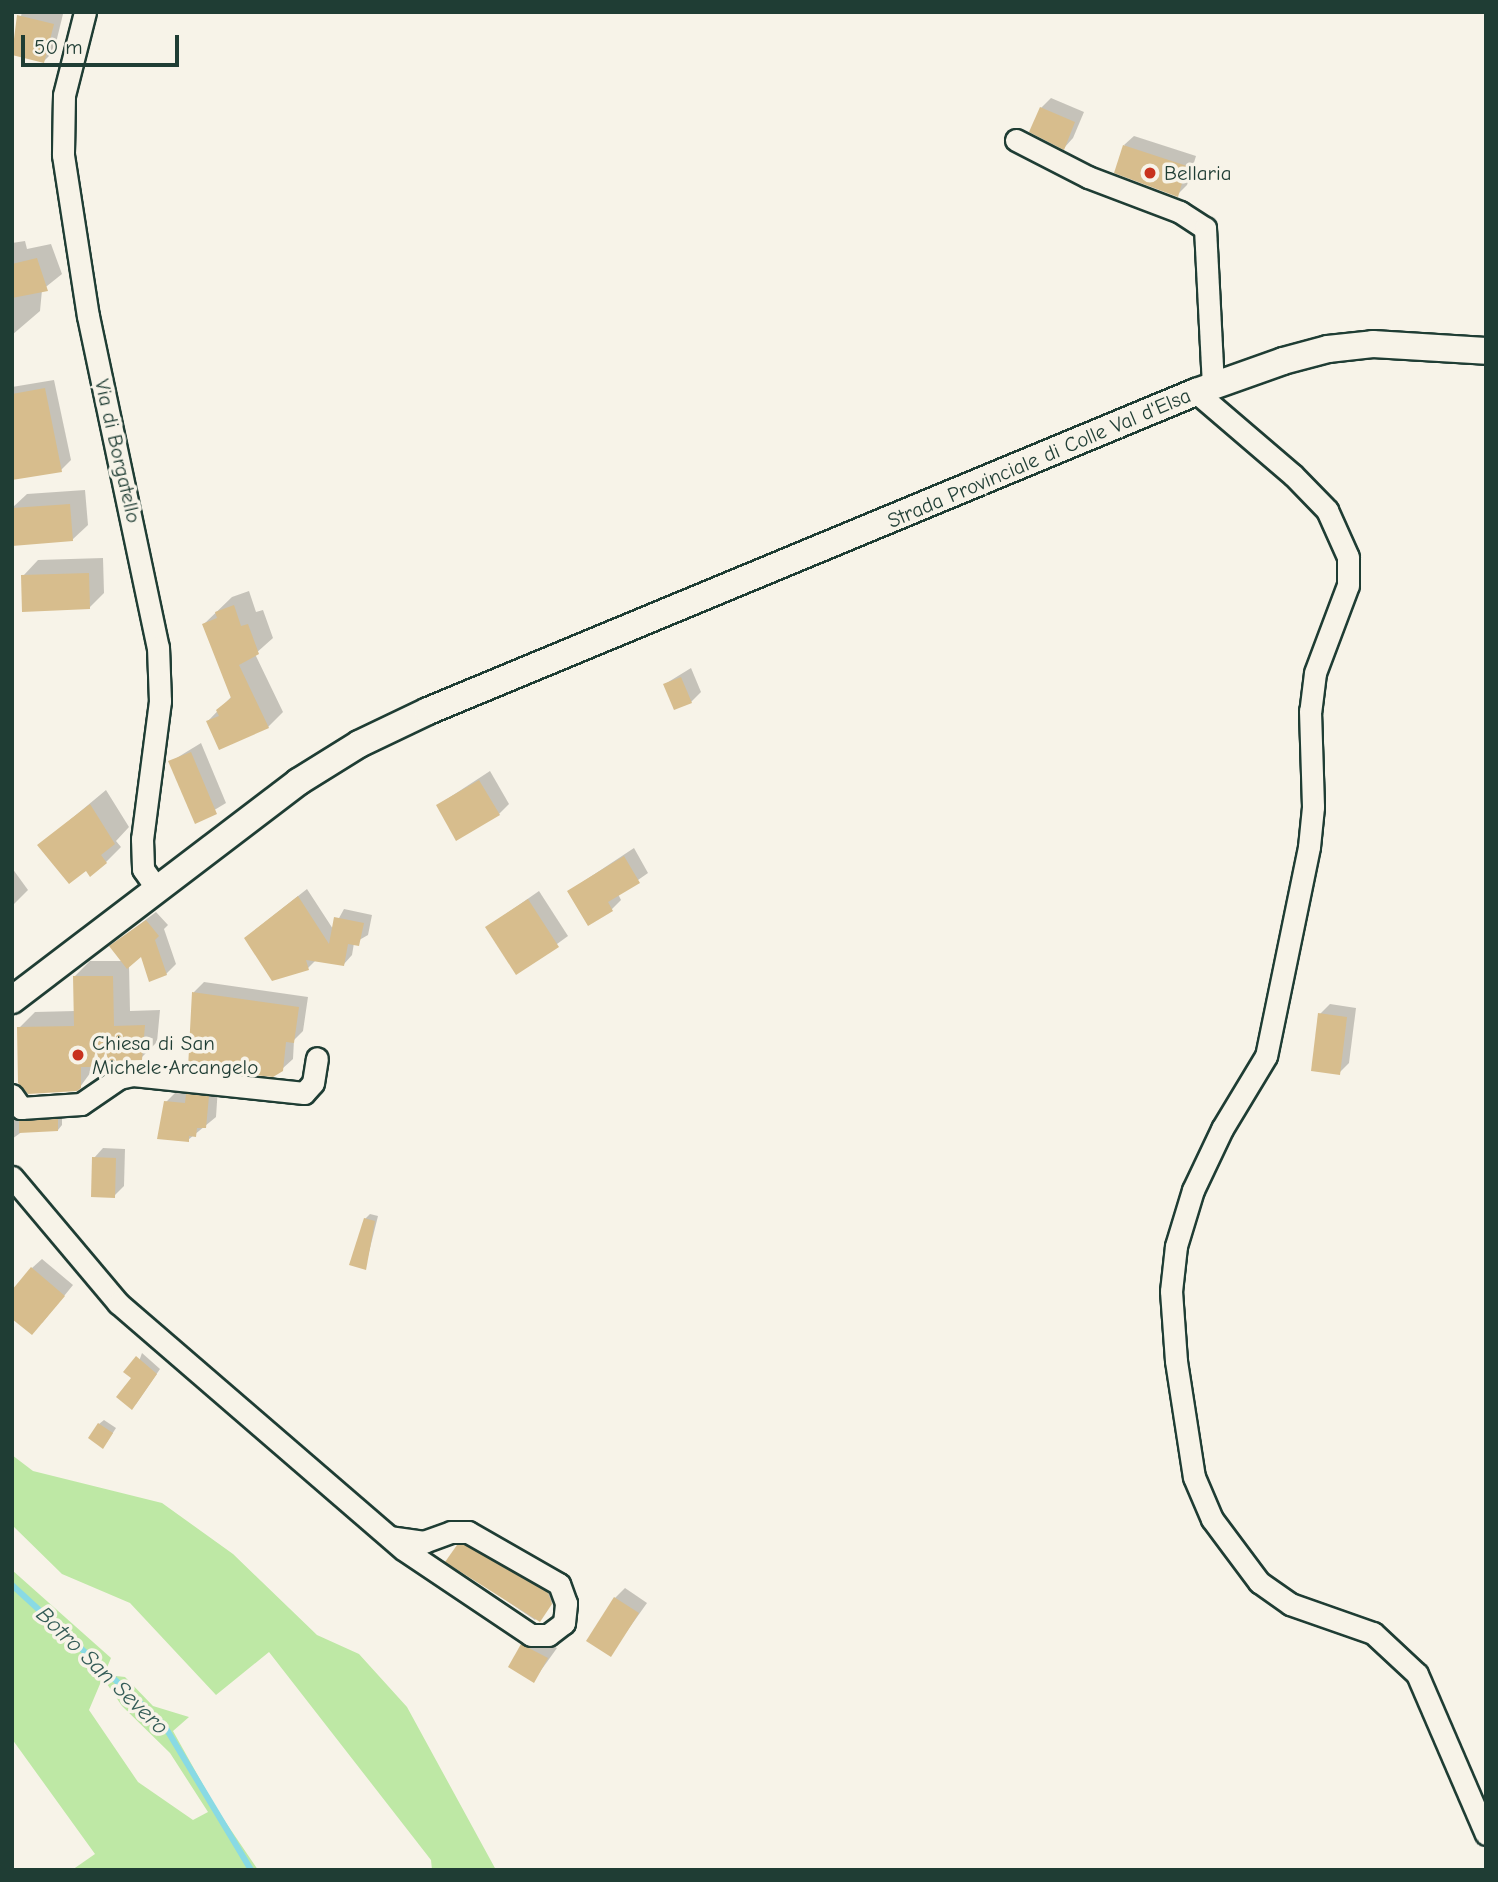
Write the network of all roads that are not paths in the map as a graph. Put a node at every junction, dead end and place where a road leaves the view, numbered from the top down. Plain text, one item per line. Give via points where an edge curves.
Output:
1 (85, 12) edge
2 (1016, 140) dead end
3 (1486, 351) edge
4 (1204, 389) junction
5 (157, 889) junction
6 (12, 1000) edge
7 (317, 1058) dead end
8 (12, 1095) edge
9 (12, 1177) edge
10 (390, 1537) junction
11 (1486, 1834) edge

1 - 5 street, Via di Borgatello via 64,95 63,155 88,316 158,647 159,712 142,839 144,869
2 - 4 street via 1087,177 1180,212 1205,228
3 - 4 main road, Strada Provinciale di Colle Val d'Elsa via 1407,344 1343,347
4 - 5 main road, Strada Provinciale di Colle Val d'Elsa via 428,711 345,751
4 - 11 street via 1327,510 1348,556 1348,585 1315,673 1310,711 1313,807 1309,847 1266,1056 1216,1141 1193,1190 1176,1246 1171,1291 1176,1361 1194,1477 1212,1519 1259,1582 1290,1604 1373,1633 1418,1674
5 - 6 main road
7 - 8 street via 313,1083 304,1093 133,1075 119,1078 81,1104 21,1108
9 - 10 street via 118,1303
10 - 10 street via 531,1635 548,1635 564,1623 566,1603 559,1584 468,1532 451,1532 424,1542

